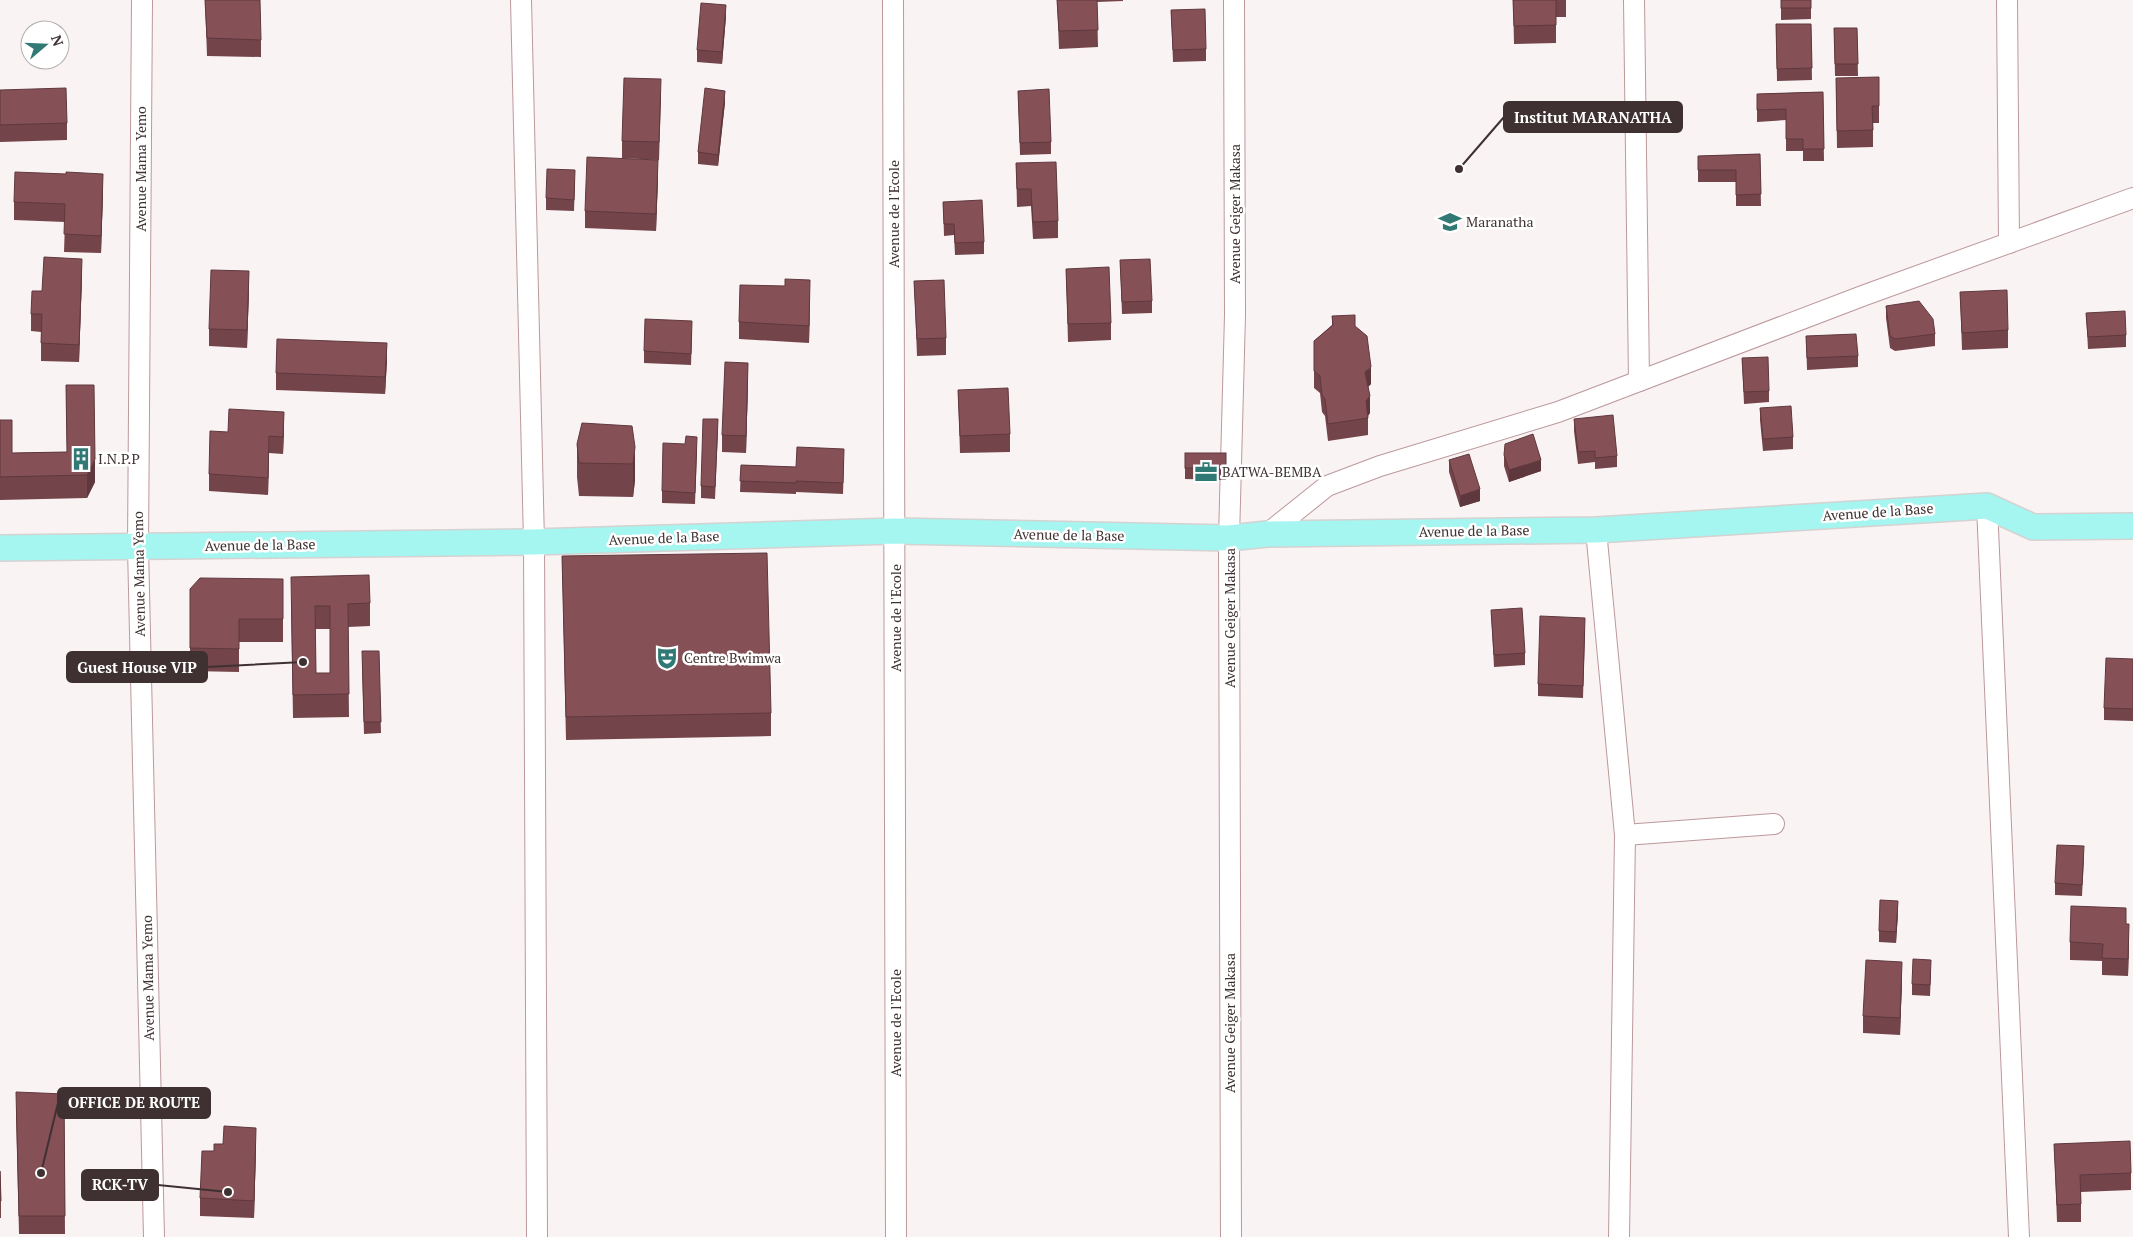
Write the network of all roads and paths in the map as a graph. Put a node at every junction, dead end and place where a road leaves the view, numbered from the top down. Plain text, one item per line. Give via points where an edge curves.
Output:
1 (142, 0) edge
2 (521, 0) edge
3 (893, 0) edge
4 (1234, 0) edge
5 (1634, 0) edge
6 (2007, 0) edge
7 (2133, 198) edge
8 (2009, 243) junction
9 (1639, 381) junction
10 (1987, 506) junction
11 (2133, 526) edge
12 (1596, 530) junction
13 (895, 532) junction
14 (1267, 534) junction
15 (1229, 538) junction
16 (534, 542) junction
17 (138, 547) junction
18 (0, 548) edge
19 (1774, 824) dead end
20 (1625, 835) junction
21 (154, 1237) edge
22 (537, 1237) edge
23 (896, 1237) edge
24 (1231, 1237) edge
25 (1620, 1237) edge
26 (2019, 1237) edge

1 - 17 street, Avenue Mama Yemo
2 - 16 street
3 - 13 street, Avenue de l'Ecole
4 - 15 street, Avenue Geiger Makasa via 1235,315
5 - 9 street
6 - 8 street
7 - 8 street
8 - 9 street
9 - 14 street via 1558,412 1380,466 1327,486
10 - 11 main road, Avenue de la Base via 2033,527
10 - 12 main road, Avenue de la Base
10 - 26 street
12 - 14 main road, Avenue de la Base
12 - 20 street
13 - 15 main road, Avenue de la Base
13 - 16 main road, Avenue de la Base
13 - 23 street, Avenue de l'Ecole
14 - 15 main road, Avenue de la Base
15 - 24 street, Avenue Geiger Makasa
16 - 17 main road, Avenue de la Base
16 - 22 street
17 - 18 main road, Avenue de la Base
17 - 21 street, Avenue Mama Yemo
19 - 20 street
20 - 25 street

